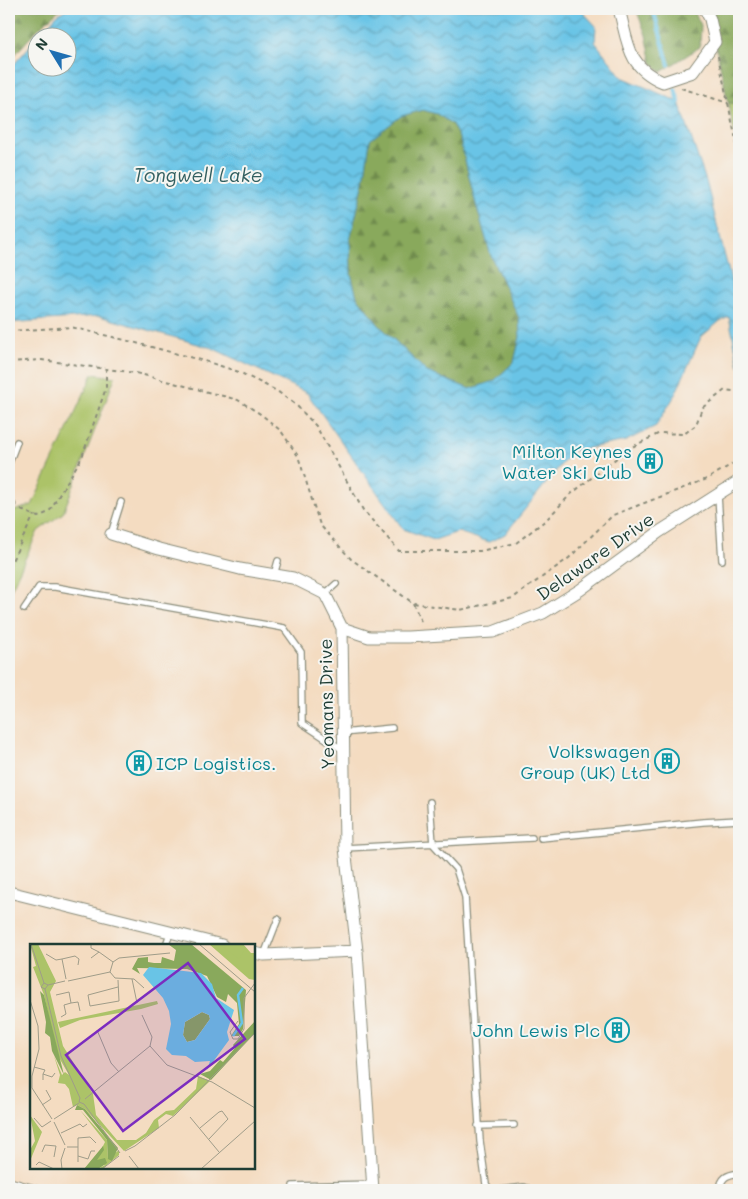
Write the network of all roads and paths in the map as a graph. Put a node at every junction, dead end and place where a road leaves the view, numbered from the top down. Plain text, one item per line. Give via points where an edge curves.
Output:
1 (620, 9) edge
2 (705, 9) edge
3 (715, 42) junction
4 (677, 87) dead end
5 (728, 103) junction
6 (739, 154) edge
7 (9, 331) edge
8 (9, 362) edge
9 (106, 369) junction
10 (739, 392) edge
11 (18, 442) dead end
12 (739, 460) edge
13 (9, 463) edge
14 (739, 481) edge
15 (718, 494) junction
16 (121, 502) dead end
17 (9, 505) edge
18 (34, 515) junction
19 (111, 534) joint
20 (722, 560) dead end
21 (278, 561) dead end
22 (9, 567) edge
23 (274, 575) junction
24 (336, 584) dead end
25 (325, 594) junction
26 (413, 603) junction
27 (24, 609) dead end
28 (342, 628) junction
29 (428, 636) junction
30 (392, 728) dead end
31 (343, 733) junction
32 (344, 750) junction
33 (430, 802) dead end
34 (739, 820) edge
35 (532, 838) dead end
36 (542, 838) dead end
37 (433, 844) junction
38 (346, 848) junction
39 (9, 892) edge
40 (278, 919) dead end
41 (170, 933) junction
42 (166, 944) edge
43 (218, 944) edge
44 (357, 951) junction
45 (259, 954) edge
46 (514, 1125) dead end
47 (478, 1126) junction
48 (739, 1174) edge
49 (9, 1181) edge
50 (293, 1186) dead end
51 (373, 1187) edge
52 (41, 1190) edge
53 (490, 1190) edge
54 (500, 1190) edge
55 (534, 1190) edge
56 (719, 1190) edge

1 - 3 street via 631,57 650,77 663,82 693,72
2 - 3 street
3 - 5 path
4 - 5 path
5 - 6 path
7 - 10 path via 71,327 208,362 239,372 277,391 316,426 363,510 399,551 480,551 516,543 628,449 660,434 684,434 696,425 702,408 724,390
8 - 9 path via 42,360
9 - 18 path via 106,388 82,457 49,512 38,517
9 - 26 path via 136,373 238,400 262,416 281,431 298,456 320,525 330,538 350,559
11 - 13 lane
12 - 26 path via 707,479 613,515 569,558 513,598 460,610
14 - 15 street, Delaware Drive
15 - 20 lane
15 - 29 street, Delaware Drive via 544,613 492,632
16 - 19 lane
17 - 18 path
18 - 22 path
19 - 23 street via 159,549
21 - 23 lane
23 - 25 street via 293,578
24 - 25 lane
25 - 28 street, Yeomans Drive
26 - 29 path
27 - 32 lane via 39,588 55,587 284,628 301,652 302,723
28 - 29 street, Delaware Drive via 369,637
28 - 31 street, Yeomans Drive
30 - 31 lane
31 - 32 street, Yeomans Drive
32 - 38 street, Yeomans Drive
33 - 37 lane
34 - 36 lane
35 - 37 lane
37 - 38 lane
37 - 47 lane via 456,870 465,897
38 - 44 street, Yeomans Drive
39 - 41 street
40 - 45 lane
41 - 42 lane
41 - 43 street
44 - 45 street
44 - 51 street, Yeomans Drive
46 - 47 lane
47 - 53 lane via 486,1184
48 - 56 lane via 721,1179
49 - 52 lane
50 - 51 lane
54 - 55 lane via 524,1187

